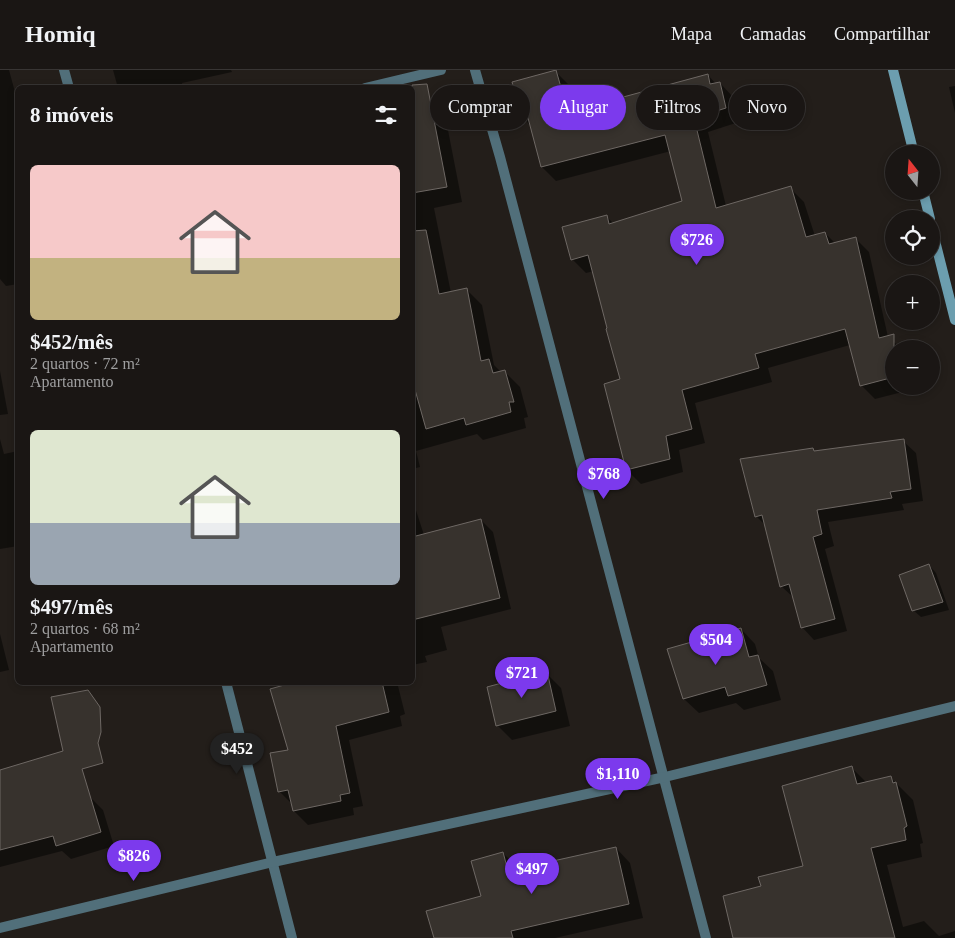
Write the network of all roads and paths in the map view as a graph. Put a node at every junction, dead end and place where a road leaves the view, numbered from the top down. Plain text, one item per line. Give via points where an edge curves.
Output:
1 (64, 70) edge
2 (441, 70) edge
3 (474, 70) edge
4 (893, 70) edge
5 (68, 85) edge
6 (378, 85) edge
7 (912, 145) edge
8 (940, 260) edge
9 (955, 319) edge
10 (227, 685) edge
11 (955, 706) edge
12 (665, 777) junction
13 (273, 862) junction
14 (0, 928) edge
15 (292, 938) edge
16 (706, 938) edge

1 - 5 street
2 - 6 street
3 - 12 street via 503,166
4 - 7 street
8 - 9 street
10 - 13 street
11 - 12 street
12 - 13 street
12 - 16 street
13 - 14 street
13 - 15 street

